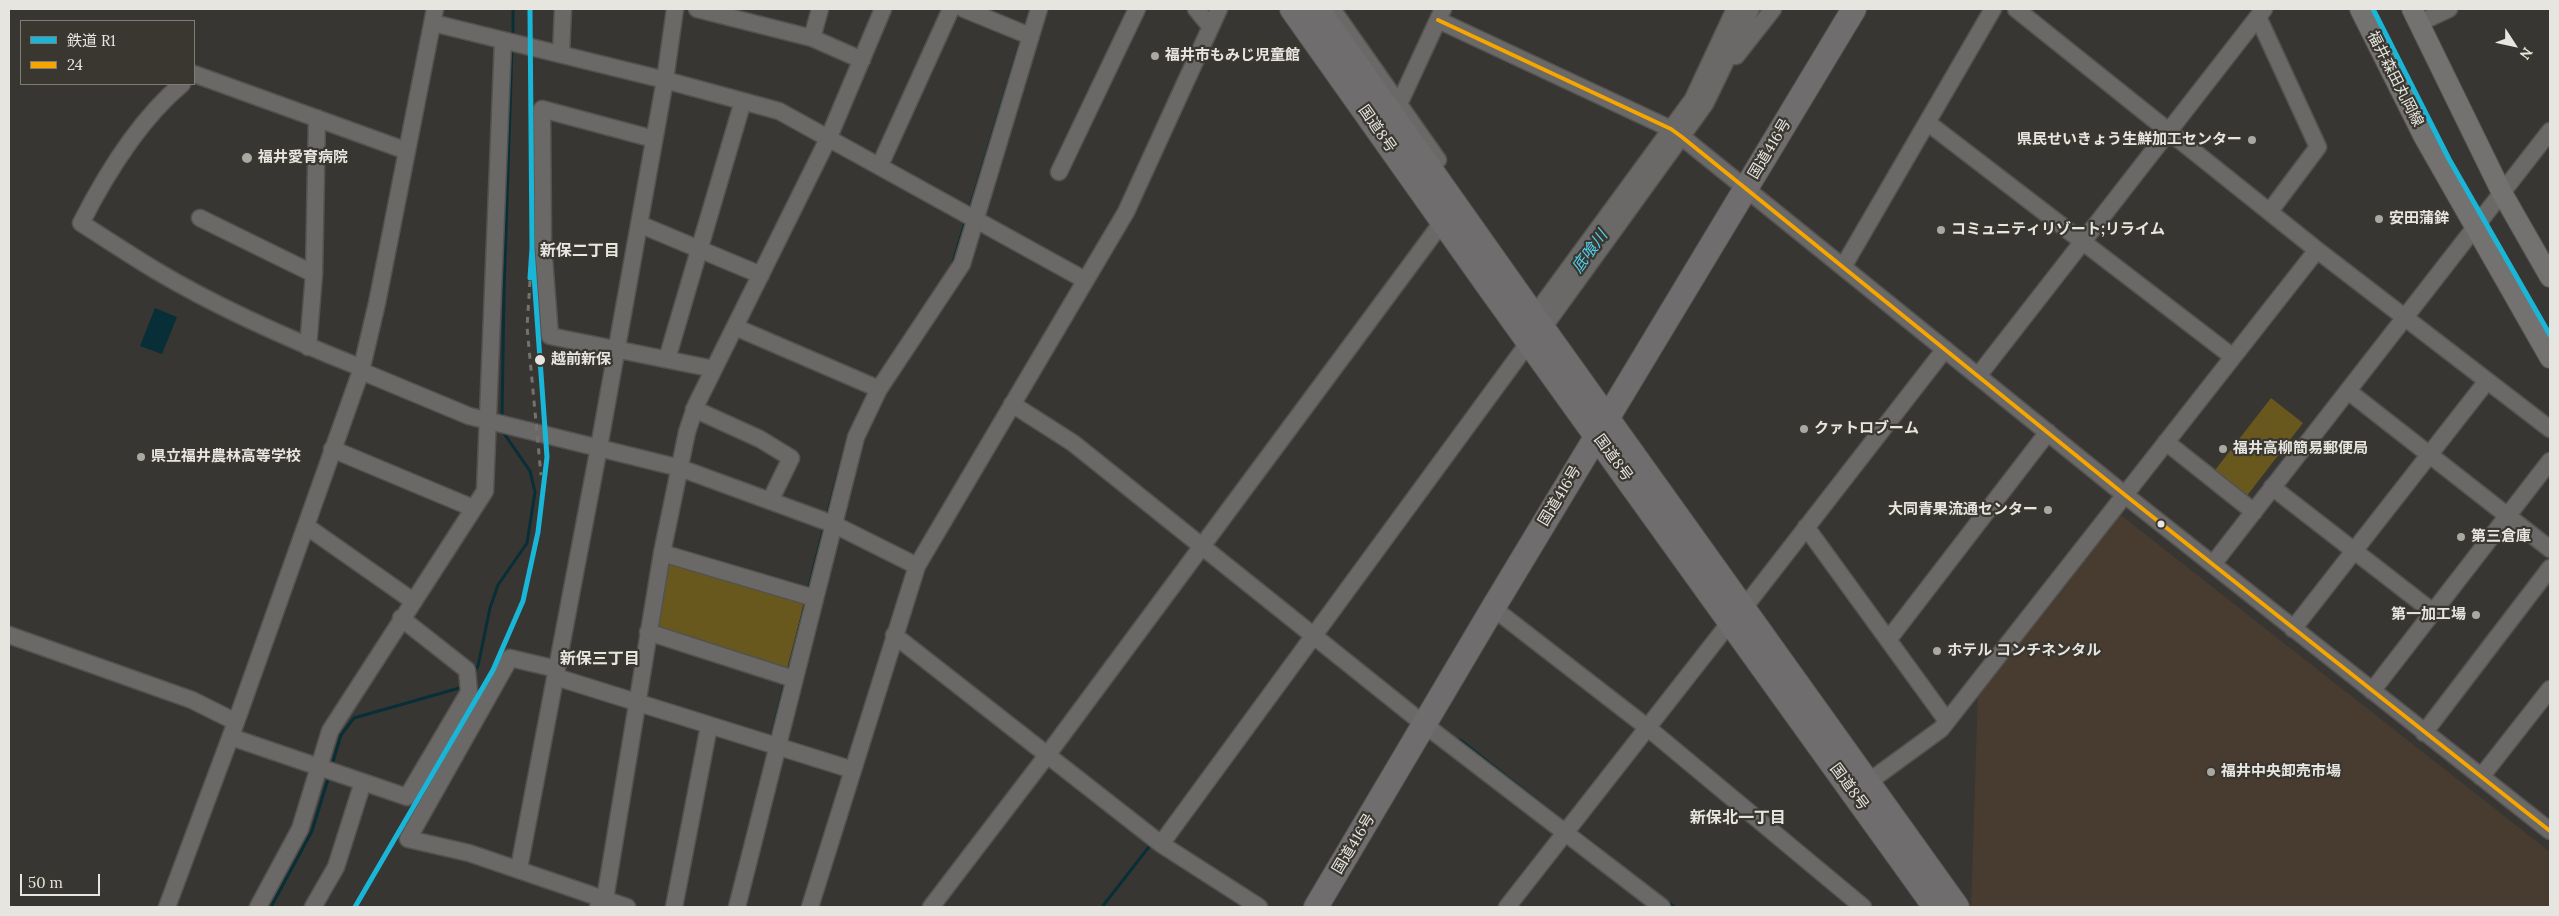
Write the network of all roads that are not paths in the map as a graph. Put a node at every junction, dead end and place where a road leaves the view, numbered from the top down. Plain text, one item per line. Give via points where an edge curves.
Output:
1 (563, 9) edge
2 (675, 9) edge
3 (697, 9) edge
4 (820, 9) edge
5 (883, 9) edge
6 (951, 9) edge
7 (964, 9) edge
8 (1039, 9) edge
9 (1137, 9) edge
10 (1196, 9) edge
11 (1219, 9) edge
12 (1292, 9) edge
13 (1317, 9) edge
14 (1332, 9) edge
15 (1735, 9) edge
16 (1751, 9) edge
17 (1773, 9) edge
18 (1854, 9) edge
19 (1993, 9) edge
20 (2016, 9) edge
21 (2360, 9) edge
22 (2449, 9) edge
23 (2261, 13) edge
24 (1440, 14) edge
25 (745, 15) edge
26 (434, 16) edge
27 (2415, 16) edge
28 (1210, 26) junction
29 (1030, 36) junction
30 (812, 38) junction
31 (503, 40) junction
32 (561, 54) junction
33 (862, 60) junction
34 (195, 74) edge
35 (665, 80) junction
36 (1718, 80) junction
37 (181, 85) edge
38 (743, 101) junction
39 (1399, 104) junction
40 (317, 118) junction
41 (1928, 123) junction
42 (2170, 131) junction
43 (2550, 131) edge
44 (1677, 133) junction
45 (829, 137) junction
46 (654, 139) junction
47 (407, 151) junction
48 (880, 165) junction
49 (1059, 172) dead end
50 (1746, 189) junction
51 (2502, 193) junction
52 (2270, 211) junction
53 (200, 218) dead end
54 (975, 218) junction
55 (1443, 221) junction
56 (639, 224) junction
57 (2475, 226) junction
58 (2083, 242) junction
59 (699, 249) junction
60 (2317, 250) junction
61 (1843, 267) junction
62 (314, 274) junction
63 (761, 275) junction
64 (2550, 277) edge
65 (1085, 280) junction
66 (2405, 318) junction
67 (1539, 323) junction
68 (735, 327) junction
69 (308, 347) junction
70 (617, 348) junction
71 (1945, 349) junction
72 (2233, 357) junction
73 (2550, 358) edge
74 (667, 359) junction
75 (714, 368) junction
76 (361, 370) junction
77 (1978, 376) junction
78 (2487, 381) junction
79 (878, 389) junction
80 (2348, 391) junction
81 (1012, 404) junction
82 (694, 409) junction
83 (487, 420) junction
84 (1602, 427) junction
85 (2550, 429) edge
86 (2048, 432) junction
87 (2166, 442) junction
88 (599, 447) junction
89 (332, 449) junction
90 (2429, 455) junction
91 (2550, 461) edge
92 (680, 468) junction
93 (2272, 488) junction
94 (2125, 495) junction
95 (770, 501) junction
96 (473, 508) junction
97 (2254, 512) junction
98 (2507, 516) junction
99 (833, 524) junction
100 (306, 526) junction
101 (1806, 528) junction
102 (1202, 545) junction
103 (2550, 549) edge
104 (2354, 551) junction
105 (662, 552) junction
106 (2213, 564) junction
107 (917, 566) junction
108 (2550, 568) edge
109 (814, 598) junction
110 (413, 601) junction
111 (1493, 608) junction
112 (2433, 612) junction
113 (1737, 615) junction
114 (402, 618) junction
115 (2293, 629) junction
116 (648, 632) junction
117 (9, 635) edge
118 (894, 635) junction
119 (1314, 636) junction
120 (1888, 640) junction
121 (557, 673) junction
122 (794, 678) junction
123 (2550, 689) edge
124 (2372, 691) junction
125 (636, 702) junction
126 (1947, 721) junction
127 (1425, 725) junction
128 (709, 726) junction
129 (1648, 728) junction
130 (234, 729) junction
131 (2424, 733) junction
132 (777, 748) junction
133 (1048, 754) junction
134 (320, 767) junction
135 (853, 770) junction
136 (2482, 777) junction
137 (363, 782) junction
138 (1867, 783) junction
139 (2550, 831) edge
140 (1565, 832) junction
141 (1161, 844) junction
142 (519, 868) junction
143 (602, 903) edge
144 (167, 907) edge
145 (258, 907) edge
146 (313, 907) edge
147 (627, 907) edge
148 (674, 907) edge
149 (737, 907) edge
150 (810, 907) edge
151 (931, 907) edge
152 (1259, 907) edge
153 (1316, 907) edge
154 (1507, 907) edge
155 (1662, 907) edge
156 (1863, 907) edge
157 (1935, 907) edge
158 (1956, 907) edge

1 - 32 street
2 - 35 street
3 - 25 street
4 - 30 street
5 - 33 street
6 - 48 street
7 - 29 street
8 - 29 street
9 - 49 street
10 - 28 street
11 - 28 street
12 - 55 highway, 国道8号
13 - 67 highway, 国道8号
14 - 39 street
15 - 44 street
16 - 36 street
17 - 36 street
18 - 50 highway, 国道416号
19 - 41 street
20 - 42 street
21 - 57 main road, 福井森田丸岡線 via 2424,137
22 - 27 street
23 - 42 street
23 - 52 street via 2318,147
24 - 39 street
24 - 44 street
25 - 30 street
26 - 31 street
26 - 47 street
27 - 51 main road
28 - 65 street via 1126,212
29 - 54 street
30 - 33 street
31 - 32 street
31 - 83 street
32 - 35 street
33 - 45 street
34 - 40 street
35 - 38 street
35 - 46 street
36 - 44 street
37 - 69 street via 161,102 100,185 81,223 156,271
38 - 45 street via 779,111
38 - 59 street
39 - 67 street
40 - 47 street
40 - 62 street
41 - 58 street
41 - 61 street
42 - 52 street
42 - 58 street
43 - 51 street
44 - 50 street
44 - 67 street
45 - 48 street
45 - 63 street
46 - 56 street
46 - 70 street via 542,109 543,245 550,336
47 - 76 street
48 - 54 street
50 - 61 street
50 - 84 highway, 国道416号
51 - 57 street
51 - 64 main road
52 - 60 street
53 - 62 street
54 - 65 street
54 - 79 street via 962,264
55 - 67 highway, 国道8号
55 - 102 street
56 - 59 street
56 - 70 street
57 - 66 street
57 - 73 main road, 福井森田丸岡線
58 - 72 street
58 - 77 street
59 - 63 street
59 - 74 street
60 - 66 street
60 - 72 street
61 - 71 street
62 - 69 street
63 - 68 street
65 - 81 street
66 - 78 street
66 - 80 street
67 - 84 highway, 国道8号
67 - 119 street
68 - 75 street
68 - 79 street
69 - 76 street
70 - 74 street
70 - 88 street
71 - 77 street
71 - 101 street
72 - 87 street
74 - 75 street
75 - 82 street
76 - 83 street via 469,416
76 - 89 street
77 - 86 street
78 - 85 street
78 - 90 street
79 - 99 street via 856,437
80 - 90 street
80 - 93 street
81 - 102 street via 1073,443
81 - 107 street
82 - 92 street
82 - 95 street via 760,439 790,458
83 - 88 street
83 - 96 street via 485,491
84 - 111 highway, 国道416号
84 - 113 highway, 国道8号
86 - 94 street
86 - 120 street
87 - 94 street
87 - 97 street
88 - 92 street
88 - 121 street
89 - 96 street
89 - 100 street
90 - 98 street
90 - 104 street
91 - 98 street
92 - 95 street
92 - 105 street
93 - 97 street
93 - 104 street
94 - 106 street
94 - 126 street
95 - 99 street
96 - 110 street
97 - 106 street
98 - 103 street
98 - 112 street
99 - 107 street
99 - 109 street
100 - 110 street
100 - 130 street
101 - 113 street
101 - 120 street
102 - 119 street
102 - 133 street
104 - 112 street
104 - 115 street
105 - 109 street
105 - 116 street
106 - 115 street
107 - 118 street
108 - 131 street
109 - 122 street
110 - 114 street
111 - 127 highway, 国道416号
111 - 129 street
112 - 124 street
113 - 129 street
113 - 138 highway, 国道8号
113 - 157 highway, 国道8号
114 - 134 street via 330,732
114 - 137 street via 467,670 469,692 407,797
115 - 124 street
116 - 122 street
116 - 125 street
117 - 130 street via 192,700
118 - 133 street
118 - 135 street
119 - 127 street
119 - 141 street
120 - 126 street
121 - 125 street
121 - 142 street
121 - 142 street via 510,658 408,839
122 - 132 street
123 - 136 street
124 - 131 street
125 - 128 street
125 - 143 street
126 - 138 street via 1941,729
127 - 140 street
127 - 153 highway, 国道416号
128 - 132 street
128 - 148 street
129 - 140 street
129 - 156 street
130 - 134 street
130 - 144 street
131 - 136 street
132 - 135 street
132 - 149 street
133 - 141 street
133 - 151 street
134 - 137 street
134 - 145 street via 300,830
135 - 150 street
136 - 139 street
137 - 146 street via 336,867
138 - 158 highway, 国道8号
140 - 154 street
140 - 155 street
141 - 152 street
142 - 143 street
143 - 147 street

